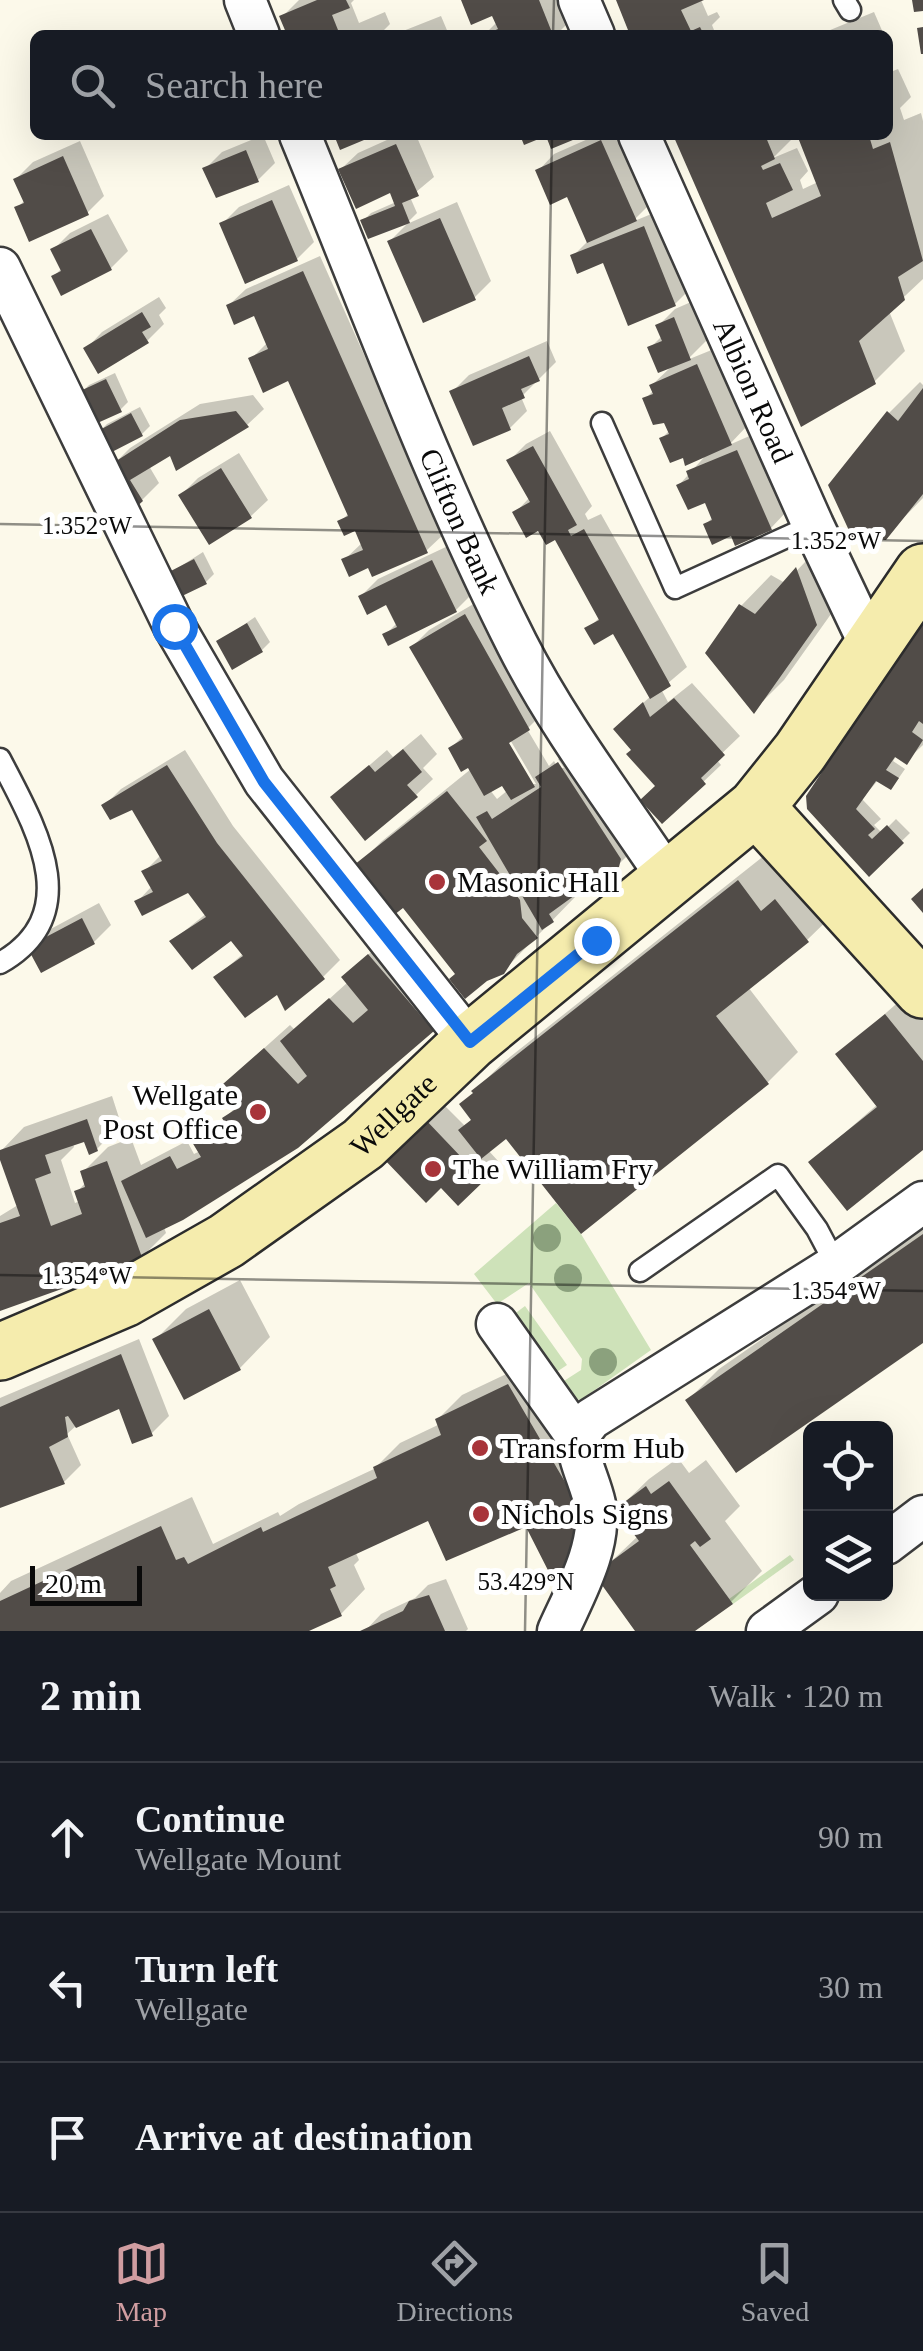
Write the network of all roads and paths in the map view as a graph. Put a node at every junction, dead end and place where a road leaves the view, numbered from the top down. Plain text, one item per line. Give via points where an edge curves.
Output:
1 (244, 0) edge
2 (579, 0) edge
3 (257, 30) edge
4 (592, 30) edge
5 (302, 140) edge
6 (641, 140) edge
7 (0, 268) edge
8 (602, 423) dead end
9 (813, 525) junction
10 (923, 572) edge
11 (870, 645) junction
12 (0, 760) edge
13 (756, 807) junction
14 (669, 880) junction
15 (0, 963) edge
16 (923, 990) edge
17 (470, 1042) junction
18 (923, 1202) edge
19 (836, 1265) junction
20 (640, 1271) dead end
21 (500, 1343) dead end
22 (0, 1352) edge
23 (576, 1436) junction
24 (923, 1516) edge
25 (893, 1539) edge
26 (808, 1601) edge
27 (558, 1631) edge
28 (766, 1631) edge

1 - 3 street
2 - 4 street
5 - 14 street, Clifton Bank via 463,531 519,647
6 - 9 street, Albion Road
7 - 17 street via 174,626 264,782
8 - 9 lane via 675,588
9 - 11 street, Albion Road
10 - 11 street, Wellgate
11 - 13 street, Wellgate
12 - 15 lane via 35,828 50,880 43,920
13 - 14 street, Wellgate
13 - 16 street
14 - 17 street, Wellgate
17 - 22 street, Wellgate via 362,1144 226,1242 124,1299
18 - 19 street
19 - 20 lane via 778,1175
19 - 23 street via 591,1419
21 - 23 street
23 - 27 street via 596,1506 596,1536
24 - 25 street
26 - 28 street

